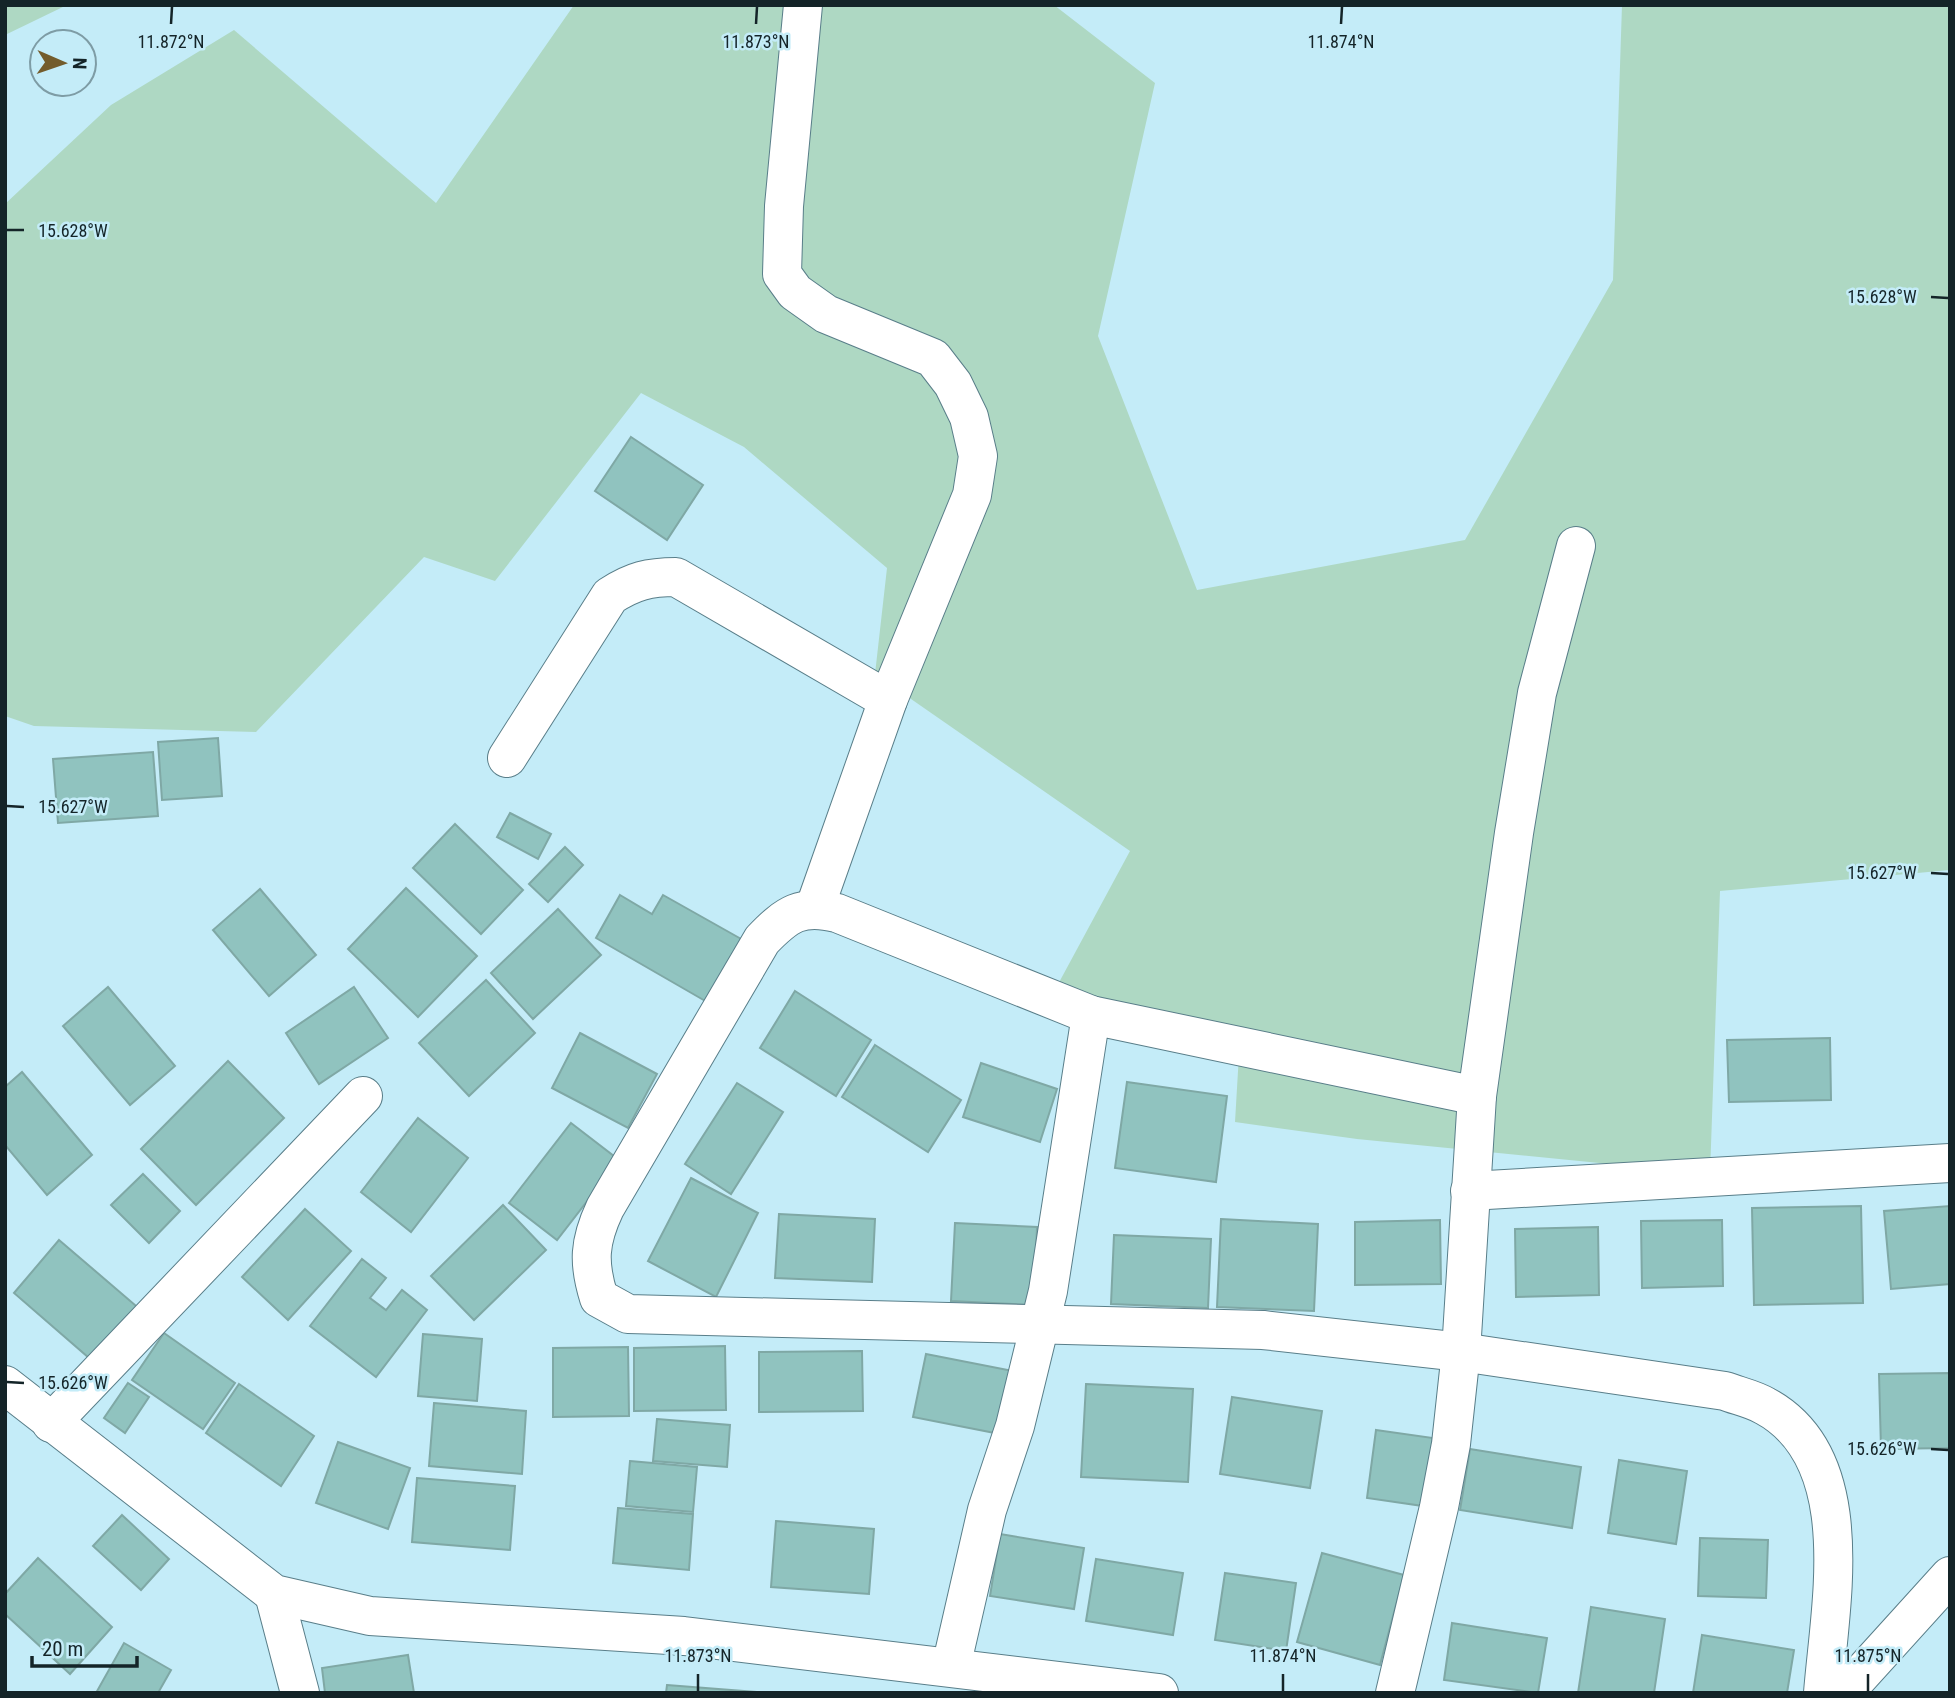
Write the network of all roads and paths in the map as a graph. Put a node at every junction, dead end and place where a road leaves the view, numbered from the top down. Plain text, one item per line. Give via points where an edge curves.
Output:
1 (803, 5) edge
2 (1576, 546) dead end
3 (888, 700) junction
4 (508, 758) dead end
5 (815, 907) junction
6 (1091, 1015) junction
7 (363, 1096) dead end
8 (1477, 1096) junction
9 (1950, 1163) edge
10 (1470, 1191) junction
11 (1040, 1324) junction
12 (1461, 1352) junction
13 (5, 1384) edge
14 (51, 1423) junction
15 (1950, 1576) edge
16 (274, 1594) junction
17 (951, 1667) junction
18 (300, 1693) edge
19 (1159, 1693) edge
20 (1395, 1693) edge
21 (1823, 1693) edge
22 (1844, 1693) edge

1 - 3 street via 782,274 794,292 826,314 933,358 953,384 969,417 978,456 972,495
2 - 8 street via 1537,694
3 - 4 street via 676,577 649,577 610,596
3 - 5 street
5 - 6 street
5 - 11 street via 780,922 762,940 605,1208 594,1232 590,1270 599,1298 628,1314
6 - 8 street
6 - 11 street via 1056,1251
7 - 14 street
8 - 10 street
9 - 10 street
10 - 12 street
11 - 12 street via 1263,1330
11 - 17 street via 1015,1426 987,1510
12 - 20 street via 1440,1507
12 - 21 street via 1725,1391 1766,1406 1799,1434 1824,1474 1834,1533
13 - 14 street
14 - 16 street
15 - 22 street
16 - 17 street via 370,1616 684,1636
16 - 18 street
17 - 19 street

